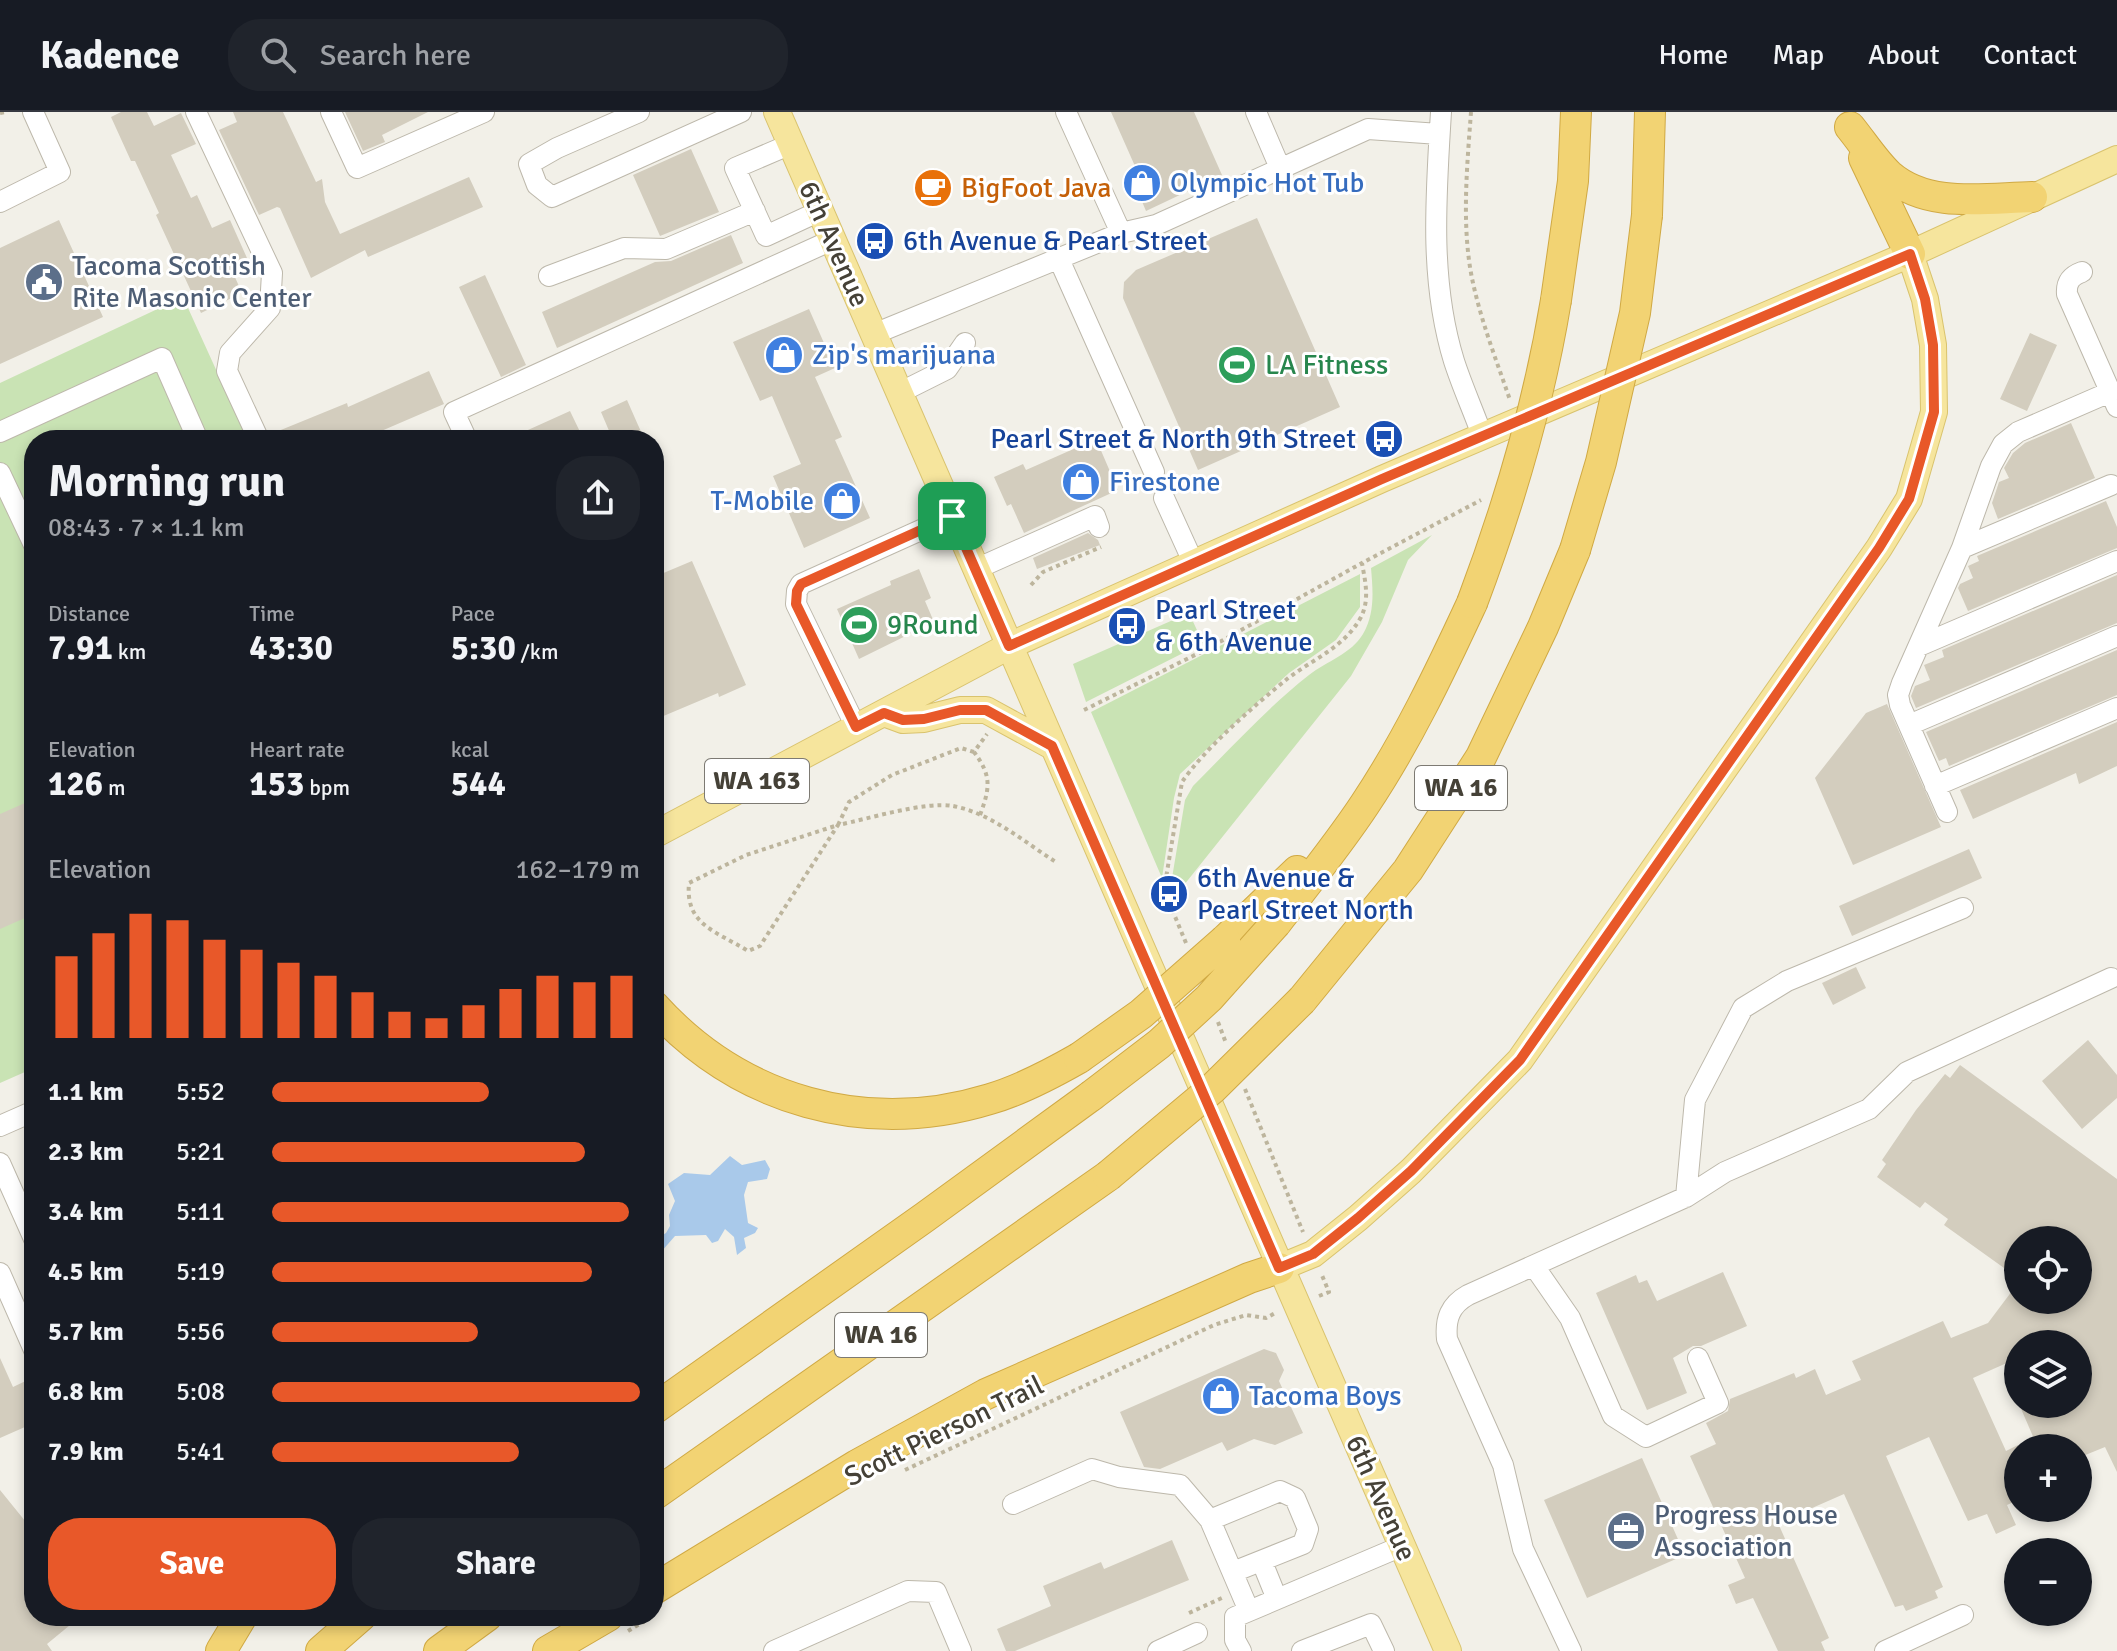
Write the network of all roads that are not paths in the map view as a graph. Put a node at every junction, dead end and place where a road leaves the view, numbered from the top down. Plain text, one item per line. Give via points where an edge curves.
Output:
1 (33, 112) edge
2 (196, 112) edge
3 (331, 112) edge
4 (484, 112) edge
5 (639, 112) edge
6 (741, 112) edge
7 (777, 112) edge
8 (1066, 112) edge
9 (1256, 112) edge
10 (1441, 112) edge
11 (1576, 112) edge
12 (1650, 112) edge
13 (1846, 120) edge
14 (1439, 134) junction
15 (791, 144) junction
16 (2117, 159) edge
17 (1280, 168) junction
18 (2032, 197) junction
19 (0, 202) edge
20 (755, 211) junction
21 (820, 211) junction
22 (1121, 233) junction
23 (832, 240) junction
24 (1910, 254) junction
25 (1058, 257) junction
26 (2082, 272) dead end
27 (549, 276) dead end
28 (874, 334) junction
29 (965, 343) dead end
30 (899, 393) junction
31 (2114, 399) edge
32 (194, 430) edge
33 (254, 430) edge
34 (462, 430) edge
35 (0, 432) edge
36 (1482, 435) junction
37 (1154, 472) dead end
38 (0, 473) edge
39 (2111, 485) dead end
40 (1164, 498) dead end
41 (952, 516) junction
42 (24, 524) edge
43 (1099, 527) road end
44 (1962, 548) junction
45 (2117, 561) edge
46 (1194, 564) junction
47 (976, 569) junction
48 (2117, 636) edge
49 (1009, 646) junction
50 (1919, 646) junction
51 (2117, 708) edge
52 (884, 713) junction
53 (1909, 725) junction
54 (856, 727) junction
55 (1052, 746) junction
56 (1935, 786) junction
57 (1364, 805) junction
58 (1947, 812) dead end
59 (664, 830) edge
60 (1963, 908) dead end
61 (2111, 978) dead end
62 (664, 1017) edge
63 (24, 1115) edge
64 (0, 1126) edge
65 (0, 1163) edge
66 (1686, 1197) junction
67 (24, 1217) edge
68 (1534, 1266) junction
69 (1279, 1268) junction
70 (0, 1273) edge
71 (24, 1327) edge
72 (1698, 1358) dead end
73 (664, 1402) edge
74 (664, 1488) edge
75 (1013, 1504) dead end
76 (1210, 1520) junction
77 (1402, 1546) junction
78 (1262, 1562) junction
79 (1233, 1572) junction
80 (664, 1583) edge
81 (1277, 1599) junction
82 (1242, 1614) junction
83 (1963, 1615) dead end
84 (236, 1626) edge
85 (350, 1626) edge
86 (473, 1626) edge
87 (591, 1626) edge
88 (1197, 1633) road end
89 (221, 1651) edge
90 (321, 1651) edge
91 (439, 1651) edge
92 (548, 1651) edge
93 (774, 1651) edge
94 (961, 1651) edge
95 (1158, 1651) edge
96 (1241, 1651) edge
97 (1302, 1651) edge
98 (1384, 1651) edge
99 (1448, 1651) edge
100 (1571, 1651) edge
101 (1885, 1651) edge

1 - 19 street via 60,172
2 - 33 street via 272,273 270,308 230,353 227,371
3 - 4 street via 357,168
5 - 6 street via 529,164 537,185 552,197
7 - 15 main road, 6th Avenue
8 - 22 street
9 - 17 street
10 - 14 street
11 - 57 highway, WA 16, bridge via 1573,181 1549,340 1492,550 1420,710
12 - 74 highway, WA 16, bridge via 1647,215 1635,313 1575,550 1481,757 1408,870 1302,1000 1212,1089 1108,1176
13 - 18 highway via 1890,176 1927,196
13 - 24 highway
14 - 17 street via 1368,129
14 - 36 street via 1436,237 1441,298 1454,362
15 - 20 street via 735,168
15 - 21 main road, 6th Avenue
16 - 18 main road, WA 163
17 - 22 street via 1156,225
18 - 24 main road, WA 163
20 - 21 street via 766,236
20 - 27 street via 666,249 624,248
21 - 23 main road, 6th Avenue
22 - 25 street
23 - 28 main road, 6th Avenue
23 - 34 street via 454,412
24 - 36 main road, WA 163
24 - 69 main road via 1933,345 1934,412 1909,499 1879,548 1520,1060 1358,1218 1313,1254
25 - 28 street
25 - 37 street
26 - 31 street via 2071,278 2067,294
28 - 30 main road, 6th Avenue
29 - 30 street via 947,369
30 - 41 main road, 6th Avenue
31 - 44 street via 2008,438 1991,466
32 - 35 street via 162,358
36 - 46 main road, WA 163
38 - 42 street
39 - 44 street
40 - 46 street
41 - 47 main road, 6th Avenue
41 - 54 street via 801,584 797,591 796,604
43 - 47 street via 1095,516
44 - 50 street
45 - 50 street
46 - 49 main road, WA 163
47 - 49 main road, 6th Avenue
48 - 53 street
49 - 52 main road, WA 163
49 - 55 main road, 6th Avenue
50 - 53 street via 1898,695
51 - 56 street
52 - 54 main road, WA 163
52 - 55 main road via 903,720 986,710
53 - 56 street
54 - 59 main road, WA 163
55 - 69 main road, 6th Avenue
56 - 58 street
57 - 62 highway, bridge via 1141,1014 1046,1077 989,1099 909,1113 792,1099 718,1064
57 - 73 highway, WA 16, bridge via 1276,923 1159,1044
60 - 66 street via 1787,981 1743,1008 1695,1100
61 - 66 street via 1907,1072 1869,1109 1725,1172
63 - 64 street
65 - 67 street
66 - 68 street
68 - 72 street via 1570,1318 1613,1416 1646,1437 1718,1403
68 - 100 street via 1461,1299 1446,1321 1447,1339 1503,1465 1523,1549
69 - 77 main road, 6th Avenue
69 - 80 highway via 986,1394 857,1465
70 - 71 street
75 - 76 street via 1092,1469 1180,1485
76 - 78 street via 1280,1491 1295,1498 1308,1529 1303,1544
76 - 79 street
77 - 81 street
77 - 99 main road, 6th Avenue
78 - 79 street
78 - 81 street
79 - 82 street
81 - 82 street
82 - 96 street via 1235,1640
83 - 101 street
84 - 89 highway
85 - 90 highway
86 - 91 highway
87 - 92 highway
88 - 95 street
93 - 94 street via 908,1591 936,1592
97 - 98 street via 1371,1624

